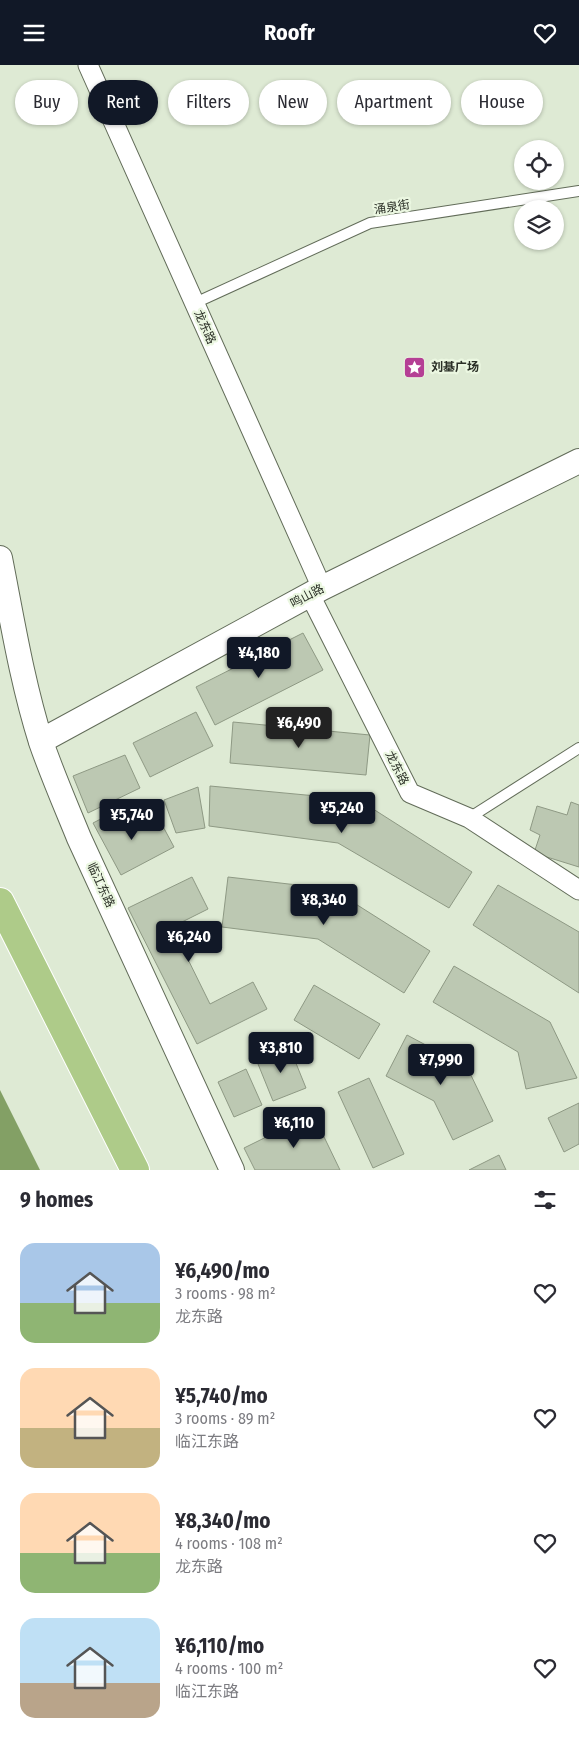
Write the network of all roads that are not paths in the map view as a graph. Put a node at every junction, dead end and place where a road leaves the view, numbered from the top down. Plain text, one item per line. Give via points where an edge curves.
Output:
1 (88, 65) edge
2 (579, 191) edge
3 (195, 303) junction
4 (579, 461) edge
5 (0, 558) edge
6 (316, 592) junction
7 (41, 741) junction
8 (579, 749) edge
9 (469, 818) junction
10 (579, 890) edge
11 (0, 902) edge
12 (135, 1170) edge
13 (232, 1170) edge

1 - 3 street, 龙东路
2 - 3 lane, 涌泉街 via 370,223
3 - 6 street, 龙东路
4 - 6 street, 鸣山路
5 - 7 street, 临江东路 via 21,665
6 - 7 street, 鸣山路
6 - 9 street, 龙东路 via 410,793
7 - 13 street, 临江东路 via 79,838
8 - 9 lane
9 - 10 street, 龙东路
11 - 12 main road

